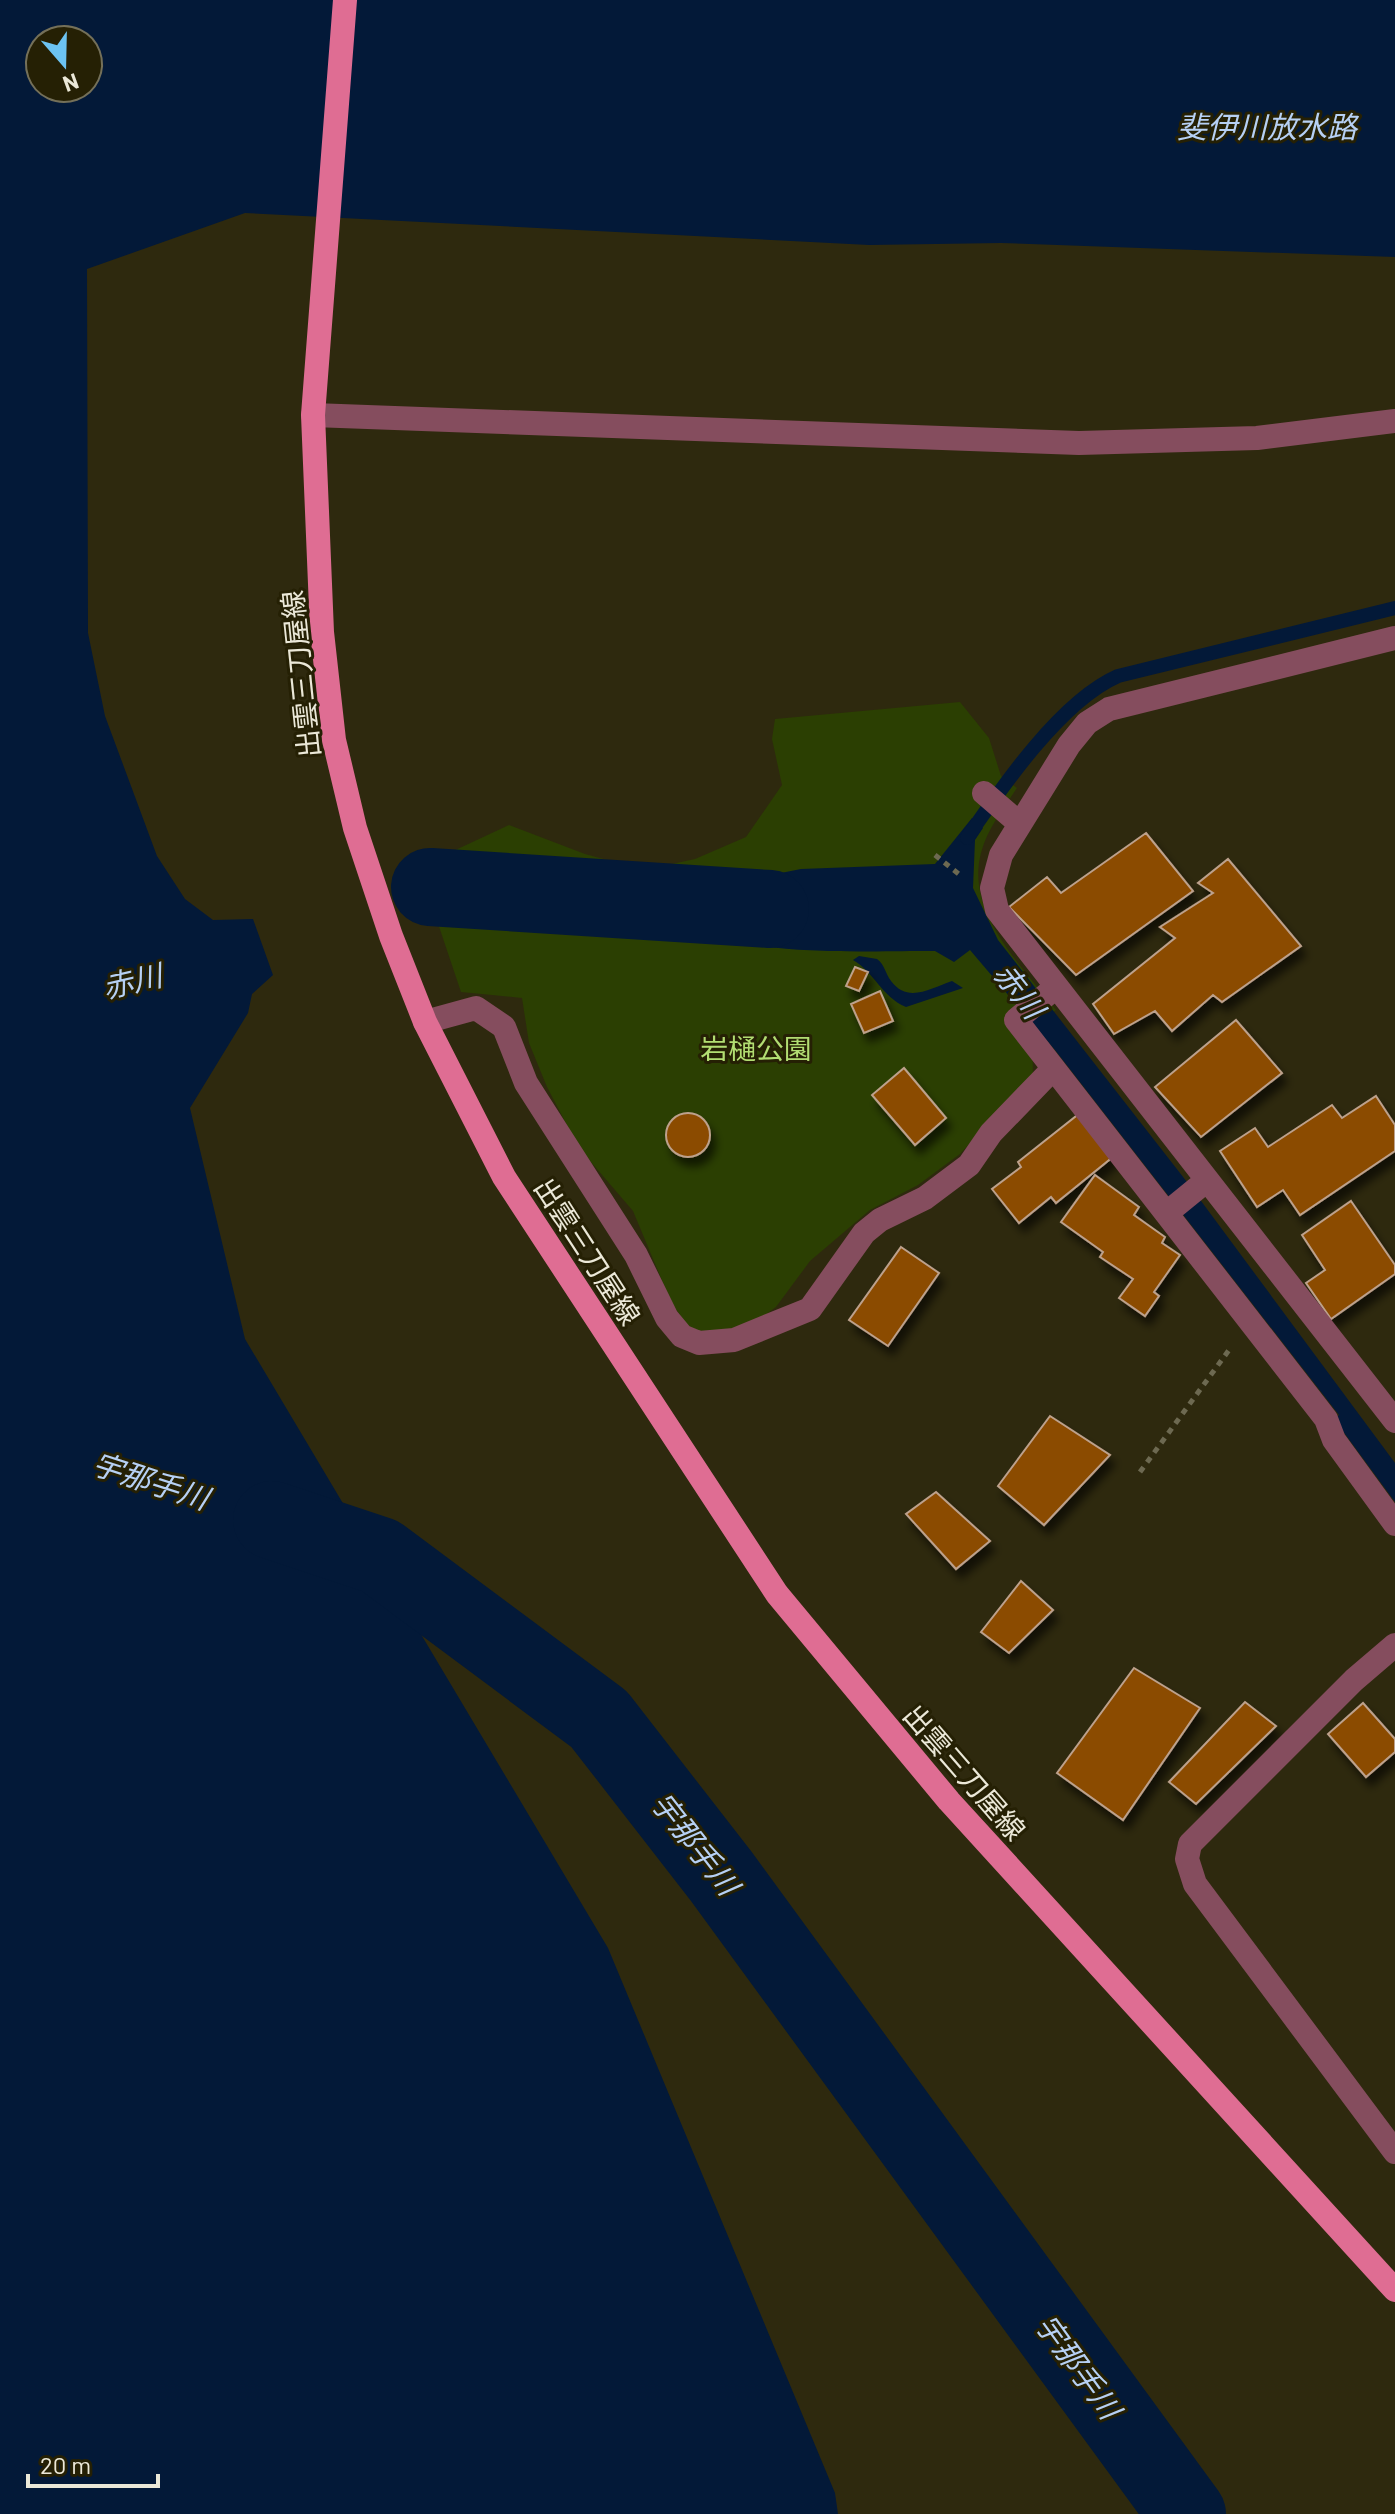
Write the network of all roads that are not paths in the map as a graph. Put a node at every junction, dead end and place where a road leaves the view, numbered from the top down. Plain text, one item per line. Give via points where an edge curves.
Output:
1 (345, 0) edge
2 (313, 415) junction
3 (1395, 421) edge
4 (1395, 638) edge
5 (1050, 992) junction
6 (425, 1022) junction
7 (1051, 1065) junction
8 (1202, 1184) junction
9 (1170, 1210) junction
10 (1395, 1421) edge
11 (1395, 1524) edge
12 (1395, 1645) edge
13 (1395, 2152) edge
14 (1395, 2290) edge

1 - 2 main road, 出雲三刀屋線
2 - 3 street via 1079,443 1257,438
2 - 6 main road, 出雲三刀屋線 via 322,632 334,740 355,828
4 - 5 street via 1109,709 1087,723 999,806 993,900
5 - 7 street via 1016,1020
5 - 8 street
6 - 7 street via 476,1008 504,1027 526,1083 636,1255 667,1318 682,1336 699,1343 734,1340 810,1309 864,1233 969,1165 991,1133 1039,1087
6 - 14 main road, 出雲三刀屋線 via 504,1177 777,1594 949,1801
7 - 9 street
8 - 9 street
8 - 10 street
9 - 11 street via 1326,1419 1334,1440
12 - 13 street via 1190,1844 1187,1859 1195,1884

